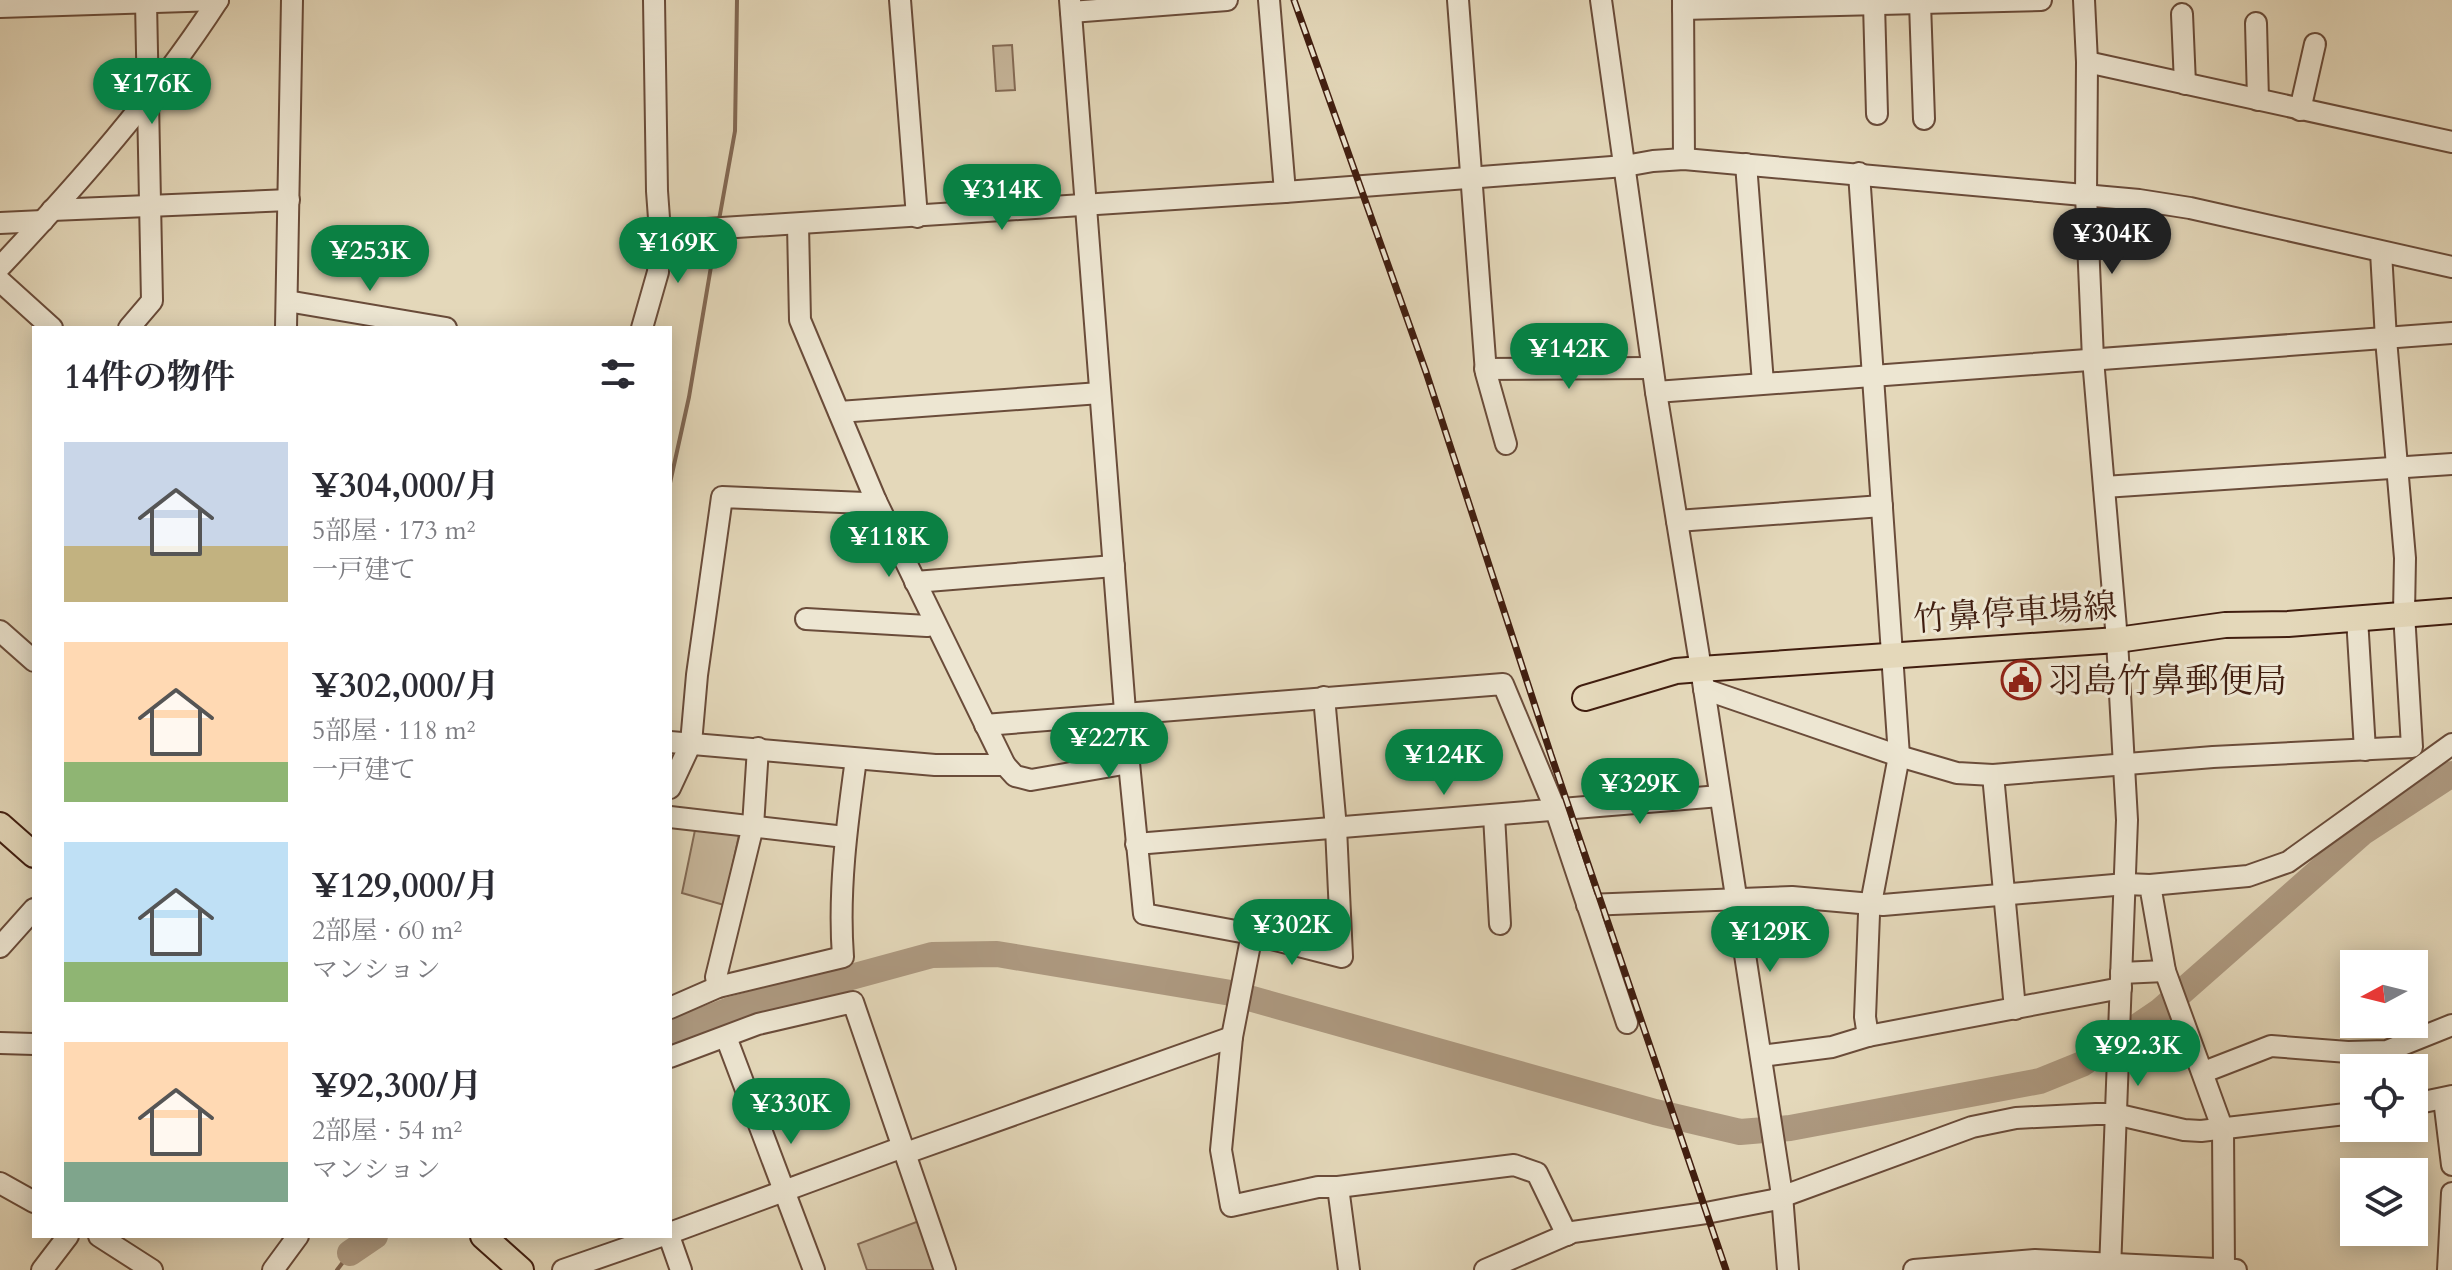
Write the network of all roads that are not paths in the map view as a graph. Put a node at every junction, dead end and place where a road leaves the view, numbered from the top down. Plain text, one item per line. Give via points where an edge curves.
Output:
1 (218, 0) edge
2 (292, 0) edge
3 (304, 0) edge
4 (654, 0) edge
5 (900, 0) edge
6 (1227, 0) edge
7 (1269, 0) edge
8 (1458, 0) edge
9 (1601, 0) edge
10 (2041, 0) edge
11 (2084, 0) edge
12 (146, 2) junction
13 (1920, 3) junction
14 (1683, 4) edge
15 (1874, 4) junction
16 (1070, 6) edge
17 (0, 7) edge
18 (2182, 14) dead end
19 (2256, 23) dead end
20 (2315, 44) dead end
21 (2087, 62) junction
22 (2185, 84) junction
23 (148, 98) junction
24 (2258, 100) junction
25 (2300, 110) junction
26 (1877, 114) dead end
27 (1924, 119) dead end
28 (2452, 142) edge
29 (1684, 159) junction
30 (1746, 164) junction
31 (1625, 166) junction
32 (1859, 173) junction
33 (1471, 176) junction
34 (1285, 192) junction
35 (2086, 195) junction
36 (289, 200) junction
37 (1085, 204) junction
38 (150, 205) junction
39 (48, 216) junction
40 (917, 217) junction
41 (0, 223) edge
42 (798, 225) junction
43 (660, 232) junction
44 (2381, 252) junction
45 (0, 267) edge
46 (2452, 267) edge
47 (0, 281) edge
48 (294, 303) junction
49 (50, 326) edge
50 (131, 326) edge
51 (287, 326) edge
52 (434, 326) edge
53 (643, 326) edge
54 (2452, 333) edge
55 (2386, 339) junction
56 (2093, 359) junction
57 (1652, 368) junction
58 (1485, 369) junction
59 (1873, 376) junction
60 (1763, 383) junction
61 (1656, 392) junction
62 (1100, 393) junction
63 (839, 412) junction
64 (1506, 444) dead end
65 (2452, 464) edge
66 (2397, 469) junction
67 (2104, 487) junction
68 (876, 501) junction
69 (1882, 506) junction
70 (1677, 521) junction
71 (1114, 566) junction
72 (915, 582) junction
73 (2452, 611) edge
74 (2404, 613) junction
75 (2357, 618) junction
76 (806, 619) dead end
77 (935, 624) junction
78 (0, 631) edge
79 (2117, 640) junction
80 (1892, 654) junction
81 (32, 659) edge
82 (1703, 679) junction
83 (1324, 697) junction
84 (1585, 698) dead end
85 (1127, 713) junction
86 (985, 725) junction
87 (672, 742) edge
88 (691, 743) junction
89 (2412, 747) junction
90 (758, 748) junction
91 (2446, 748) edge
92 (2365, 750) junction
93 (1899, 756) junction
94 (856, 759) junction
95 (1129, 763) junction
96 (1005, 765) junction
97 (2124, 765) junction
98 (1993, 775) junction
99 (672, 784) edge
100 (1720, 796) junction
101 (1556, 811) junction
102 (1494, 815) junction
103 (672, 817) edge
104 (0, 825) edge
105 (753, 826) junction
106 (1336, 828) junction
107 (845, 837) junction
108 (1136, 844) junction
109 (32, 853) edge
110 (2126, 884) junction
111 (2150, 885) junction
112 (2004, 895) junction
113 (1735, 900) junction
114 (1587, 905) junction
115 (1872, 905) junction
116 (32, 911) edge
117 (1500, 924) dead end
118 (1252, 934) junction
119 (0, 947) edge
120 (2168, 978) junction
121 (2121, 980) junction
122 (718, 987) junction
123 (672, 1007) edge
124 (2015, 1009) junction
125 (1627, 1023) dead end
126 (2452, 1025) edge
127 (1868, 1036) junction
128 (726, 1037) junction
129 (1232, 1037) junction
130 (0, 1043) edge
131 (32, 1044) edge
132 (672, 1056) edge
133 (1761, 1056) junction
134 (2204, 1072) junction
135 (2448, 1097) edge
136 (2428, 1101) edge
137 (2115, 1114) junction
138 (2340, 1115) edge
139 (2223, 1130) junction
140 (905, 1150) junction
141 (2452, 1165) edge
142 (0, 1183) edge
143 (1338, 1187) junction
144 (784, 1191) junction
145 (2452, 1193) edge
146 (1782, 1195) junction
147 (32, 1201) edge
148 (672, 1233) edge
149 (1567, 1235) junction
150 (66, 1238) edge
151 (102, 1238) edge
152 (297, 1238) edge
153 (485, 1238) edge
154 (655, 1238) edge
155 (670, 1238) edge
156 (2110, 1267) edge
157 (1949, 1268) edge
158 (2184, 1269) edge
159 (2224, 1269) edge
160 (42, 1270) edge
161 (152, 1270) edge
162 (273, 1270) edge
163 (521, 1270) edge
164 (563, 1270) edge
165 (681, 1270) edge
166 (814, 1270) edge
167 (945, 1270) edge
168 (1349, 1270) edge
169 (1485, 1270) edge
170 (1788, 1270) edge
171 (1914, 1270) edge
172 (2236, 1270) edge
173 (2448, 1270) edge

1 - 12 street
1 - 23 street
2 - 36 street
3 - 48 street
4 - 43 street
5 - 40 street
6 - 16 street
7 - 34 street
8 - 33 street
9 - 31 street
10 - 13 street
11 - 21 street
12 - 17 street
12 - 23 street
13 - 15 street
13 - 27 street
14 - 15 street
14 - 29 street
15 - 26 street
16 - 37 street
18 - 22 street
19 - 24 street
20 - 25 street
21 - 22 street
21 - 35 street
22 - 24 street
23 - 38 street
23 - 39 street
24 - 25 street
25 - 28 street
29 - 30 street
29 - 31 street
30 - 32 street
30 - 60 street
31 - 33 street
31 - 57 street
32 - 35 street
32 - 59 street
33 - 34 street
33 - 58 street
34 - 37 street
35 - 44 street via 2190,208
35 - 56 street
36 - 38 street
36 - 48 street
37 - 40 street
37 - 62 street
38 - 39 street
38 - 50 street via 152,301
39 - 41 street
39 - 45 street
40 - 42 street
42 - 43 street
42 - 63 street via 800,320
43 - 53 street via 658,272
44 - 46 street
44 - 55 street
47 - 49 street
48 - 51 street
48 - 52 street
54 - 55 street
55 - 56 street
55 - 66 street
56 - 59 street
56 - 67 street
57 - 58 street
57 - 61 street
58 - 64 street
59 - 60 street
59 - 69 street
60 - 61 street
61 - 70 street
62 - 63 street
62 - 71 street
63 - 68 street
65 - 66 street
66 - 67 street
66 - 74 street
67 - 79 street
68 - 72 street
68 - 88 street via 722,497
69 - 70 street
69 - 80 street
70 - 82 street
71 - 72 street
71 - 85 street
72 - 77 street
73 - 74 main road, 竹鼻停車場線
74 - 75 main road, 竹鼻停車場線
74 - 89 street
75 - 79 main road, 竹鼻停車場線 via 2225,625
75 - 92 street
76 - 77 street
77 - 86 street
78 - 81 street
79 - 80 main road, 竹鼻停車場線
79 - 97 street
80 - 82 main road, 竹鼻停車場線
80 - 93 street
82 - 84 main road, 竹鼻停車場線 via 1676,671
82 - 93 street
82 - 100 street
83 - 85 street
83 - 101 street via 1503,684
83 - 106 street
85 - 86 street
85 - 95 street
86 - 96 street
87 - 88 street
88 - 90 street
88 - 99 street
89 - 91 street
89 - 92 street
90 - 94 street
90 - 105 street
91 - 111 street via 2288,862 2248,876
92 - 97 street
93 - 98 street via 1957,773
93 - 115 street
94 - 96 street
94 - 107 street
95 - 96 street via 1031,780 1015,776
95 - 108 street
97 - 98 street
97 - 110 street
98 - 112 street
100 - 101 street
100 - 113 street
101 - 102 street
101 - 114 street
102 - 106 street
102 - 117 street
103 - 105 street
104 - 109 main road
105 - 107 street
105 - 122 street via 716,977
106 - 108 street
106 - 118 street via 1342,957
107 - 122 street via 843,957
108 - 118 street via 1144,914
110 - 111 street
110 - 112 street
110 - 121 street
111 - 120 street
112 - 115 street
112 - 124 street
113 - 114 street
113 - 115 street via 1792,897
113 - 133 street
114 - 125 street
115 - 127 street
116 - 119 street
118 - 129 street
120 - 121 street
120 - 134 street
121 - 124 street
121 - 137 street
122 - 123 street
124 - 127 street
126 - 134 street via 2387,1051 2271,1046
127 - 133 street via 1832,1047
128 - 132 street
128 - 140 street via 758,1024 853,1002
128 - 144 street
129 - 140 street
129 - 143 street via 1221,1150 1231,1206
130 - 131 street
133 - 146 street
134 - 139 street
135 - 136 street
135 - 141 street
137 - 139 street via 2184,1130
137 - 146 street via 2016,1118 1972,1127
137 - 156 street
138 - 139 street
139 - 159 street
140 - 144 street
140 - 167 street
142 - 147 street
143 - 149 street via 1514,1165 1537,1173
143 - 168 street
144 - 148 street
144 - 166 street
145 - 173 street
146 - 149 street
146 - 170 street
149 - 169 street
150 - 160 street
151 - 161 street
152 - 162 street
153 - 163 main road
154 - 164 street
155 - 165 street
156 - 157 street via 2035,1260
156 - 158 street
157 - 171 street
158 - 159 street
159 - 172 street

